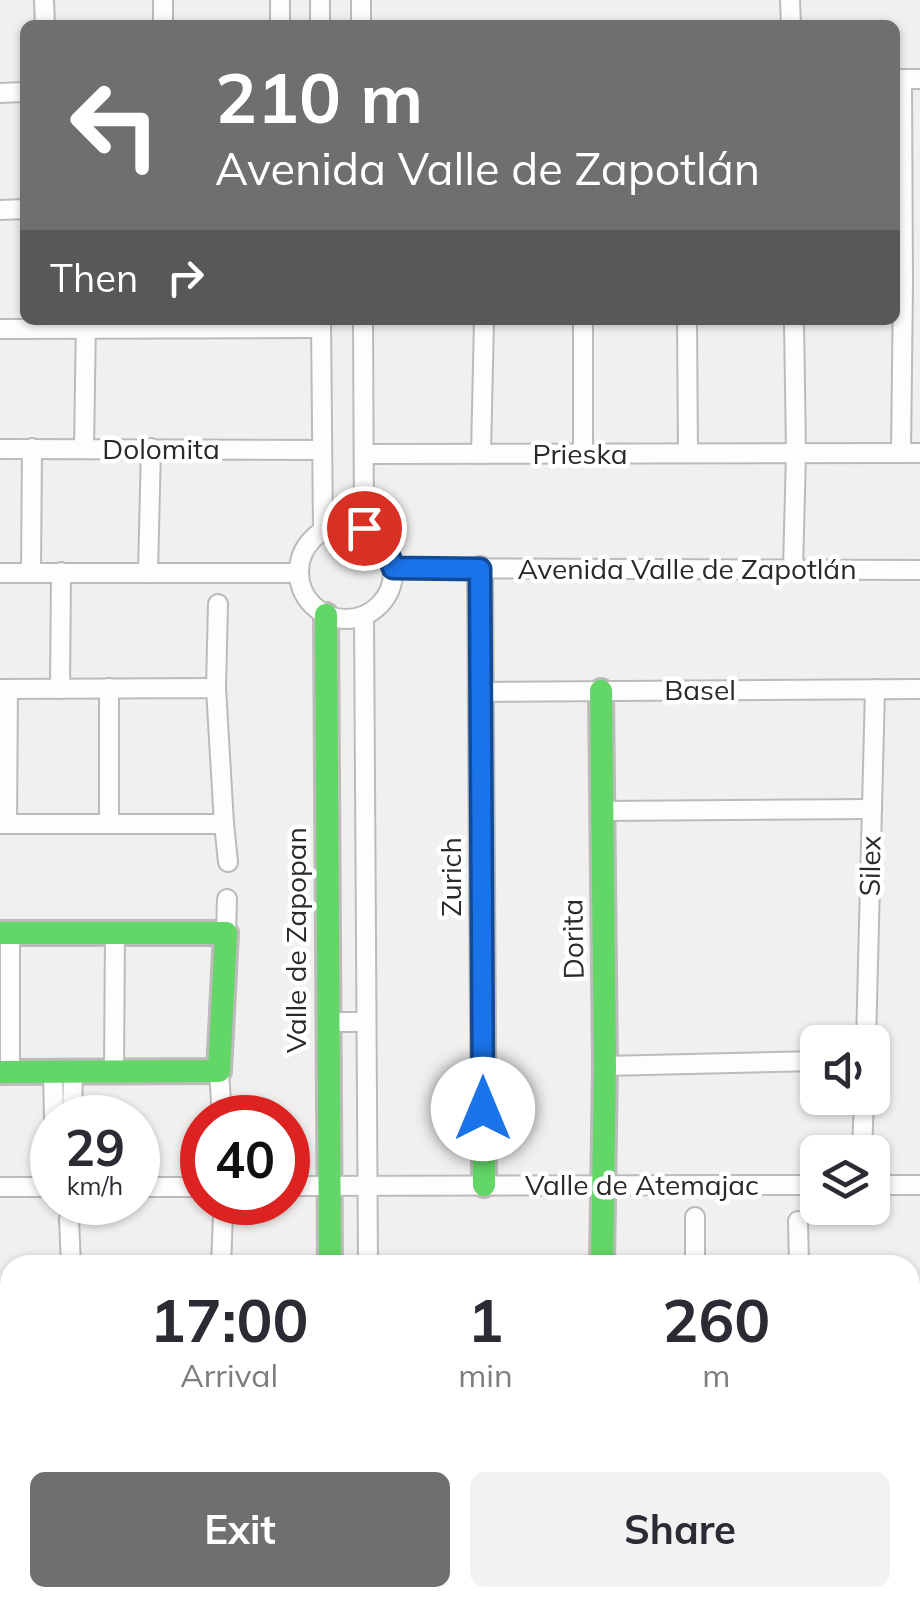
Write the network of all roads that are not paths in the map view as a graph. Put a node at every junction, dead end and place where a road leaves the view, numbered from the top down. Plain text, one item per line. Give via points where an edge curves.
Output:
1 (906, 79) edge
2 (911, 184) edge
3 (912, 284) edge
4 (86, 325) edge
5 (321, 325) edge
6 (363, 325) edge
7 (484, 325) edge
8 (583, 325) edge
9 (686, 325) edge
10 (794, 325) edge
11 (0, 329) edge
12 (0, 448) edge
13 (32, 448) junction
14 (84, 448) junction
15 (151, 448) junction
16 (322, 450) junction
17 (688, 453) junction
18 (796, 453) junction
19 (911, 453) edge
20 (364, 454) junction
21 (481, 454) junction
22 (583, 454) junction
23 (364, 528) junction
24 (322, 531) junction
25 (393, 568) junction
26 (480, 569) junction
27 (793, 570) junction
28 (920, 570) edge
29 (31, 572) junction
30 (61, 572) junction
31 (0, 573) edge
32 (148, 573) junction
33 (298, 574) junction
34 (218, 604) dead end
35 (326, 615) junction
36 (364, 616) junction
37 (109, 688) junction
38 (216, 688) junction
39 (4, 689) edge
40 (60, 689) junction
41 (875, 689) junction
42 (920, 689) edge
43 (601, 691) junction
44 (480, 692) junction
45 (872, 809) junction
46 (602, 811) junction
47 (109, 823) junction
48 (4, 824) edge
49 (224, 824) junction
50 (228, 862) dead end
51 (227, 899) dead end
52 (5, 933) edge
53 (115, 933) junction
54 (226, 934) junction
55 (327, 1022) junction
56 (366, 1022) junction
57 (866, 1025) edge
58 (800, 1061) edge
59 (604, 1066) junction
60 (63, 1070) junction
61 (5, 1072) edge
62 (114, 1072) junction
63 (220, 1072) junction
64 (58, 1095) edge
65 (68, 1095) edge
66 (221, 1095) edge
67 (920, 1184) edge
68 (484, 1185) junction
69 (800, 1185) edge
70 (890, 1185) edge
71 (30, 1186) edge
72 (310, 1186) edge
73 (329, 1186) junction
74 (368, 1186) junction
75 (604, 1186) junction
76 (0, 1187) edge
77 (696, 1217) dead end
78 (798, 1221) dead end
79 (69, 1225) edge
80 (222, 1225) edge
81 (71, 1255) edge
82 (221, 1255) edge
83 (330, 1255) edge
84 (368, 1255) edge
85 (602, 1255) edge
86 (695, 1255) edge
87 (799, 1255) edge

1 - 2 street
2 - 3 street
3 - 19 street
4 - 11 street
4 - 14 street
5 - 16 street
6 - 20 street
7 - 21 street
8 - 22 street
9 - 17 street
10 - 18 street
12 - 13 street, Dolomita
13 - 14 street, Dolomita
13 - 29 street
14 - 15 street, Dolomita
15 - 16 street, Dolomita
15 - 32 street
16 - 24 street
17 - 18 street, Prieska
17 - 22 street, Prieska
18 - 19 street, Prieska
18 - 27 street
20 - 21 street, Prieska
20 - 23 street
21 - 22 street, Prieska
23 - 24 street
23 - 25 street via 388,551
24 - 33 street via 309,542
25 - 26 street, Avenida Valle de Zapotlán
25 - 36 street via 391,587
26 - 27 street, Avenida Valle de Zapotlán
26 - 44 street, Zurich
27 - 28 street, Avenida Valle de Zapotlán
29 - 30 street
29 - 31 street
30 - 32 street
30 - 40 street
32 - 33 street
33 - 35 street via 312,605
34 - 38 street
35 - 36 street
35 - 55 street, Valle de Zapopan
36 - 56 street
37 - 38 street
37 - 40 street
37 - 47 street
38 - 49 street
39 - 40 street
39 - 48 street
41 - 42 street, Basel
41 - 43 street, Basel
41 - 45 street, Silex
43 - 44 street, Basel
43 - 46 street, Dorita
44 - 68 street, Zurich
45 - 46 street
45 - 57 street, Silex
46 - 59 street, Dorita
47 - 48 street
47 - 49 street
49 - 50 street
51 - 54 street
52 - 53 street
52 - 61 street
53 - 54 street
53 - 62 street
54 - 63 street
55 - 56 street
55 - 73 street, Valle de Zapopan
56 - 74 street
58 - 59 street
59 - 75 street, Dorita
60 - 61 street
60 - 62 street
60 - 64 street
60 - 65 street
62 - 63 street
63 - 66 street
67 - 70 street
68 - 74 street, Valle de Atemajac
68 - 75 street, Valle de Atemajac
69 - 75 street, Valle de Atemajac
71 - 76 street
72 - 73 street, Valle de Atemajac
73 - 74 street, Valle de Atemajac
73 - 83 street, Valle de Zapopan
74 - 84 street
75 - 85 street, Dorita
77 - 86 street
78 - 87 street
79 - 81 street
80 - 82 street

